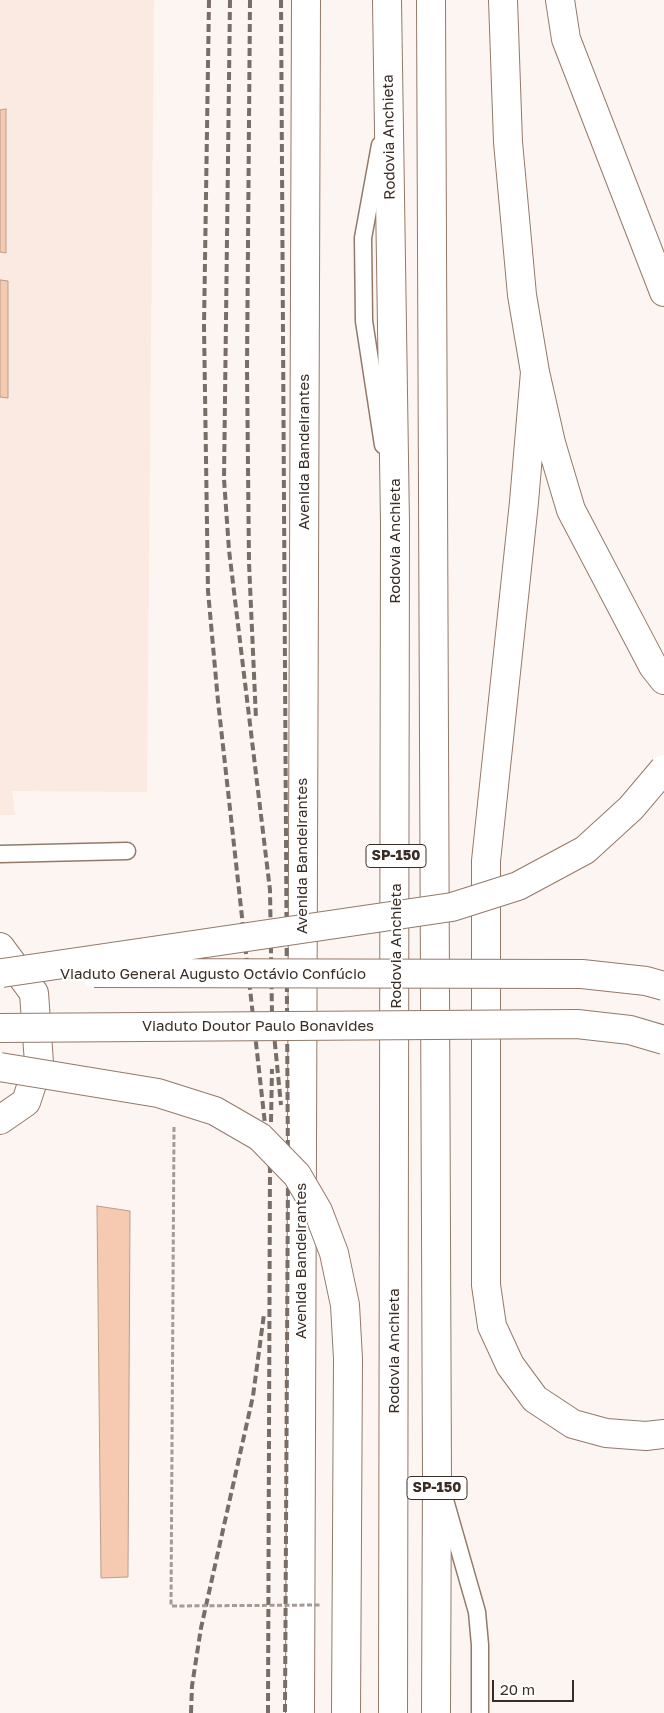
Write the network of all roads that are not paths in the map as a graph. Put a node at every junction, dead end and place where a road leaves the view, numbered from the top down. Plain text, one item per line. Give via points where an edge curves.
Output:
1 (306, 0) edge
2 (387, 0) edge
3 (431, 0) edge
4 (503, 0) edge
5 (560, 0) edge
6 (664, 292) edge
7 (535, 372) junction
8 (664, 680) edge
9 (664, 769) edge
10 (126, 850) dead end
11 (0, 854) edge
12 (1, 965) edge
13 (664, 986) edge
14 (0, 1028) edge
15 (664, 1040) edge
16 (0, 1068) edge
17 (0, 1120) edge
18 (664, 1434) edge
19 (437, 1476) junction
20 (300, 1713) edge
21 (346, 1713) edge
22 (393, 1713) edge
23 (436, 1713) edge
24 (480, 1713) edge

1 - 20 main road, Avenida Bandeirantes
2 - 22 main road, Rodovia Anchieta / SP-150 via 395,523
3 - 19 main road, SP-150
4 - 7 main road via 508,142 522,295
5 - 6 main road via 566,40
7 - 8 main road via 571,510 653,666
7 - 18 main road via 486,861 486,1285 492,1326 510,1365 535,1398 573,1424 606,1433
9 - 12 main road, bridge via 631,808 585,850 518,886 452,907
10 - 11 lane
12 - 13 main road, Viaduto General Augusto Octávio Confúcio, bridge via 582,974
12 - 17 main road via 34,993 39,1063 26,1102
14 - 15 main road, Viaduto Doutor Paulo Bonavides, bridge via 576,1024 630,1030
16 - 21 main road, bridge via 158,1092 215,1112 260,1137 297,1175 318,1211 334,1253 345,1314 348,1359
19 - 23 main road, SP-150
19 - 24 lane via 477,1612

